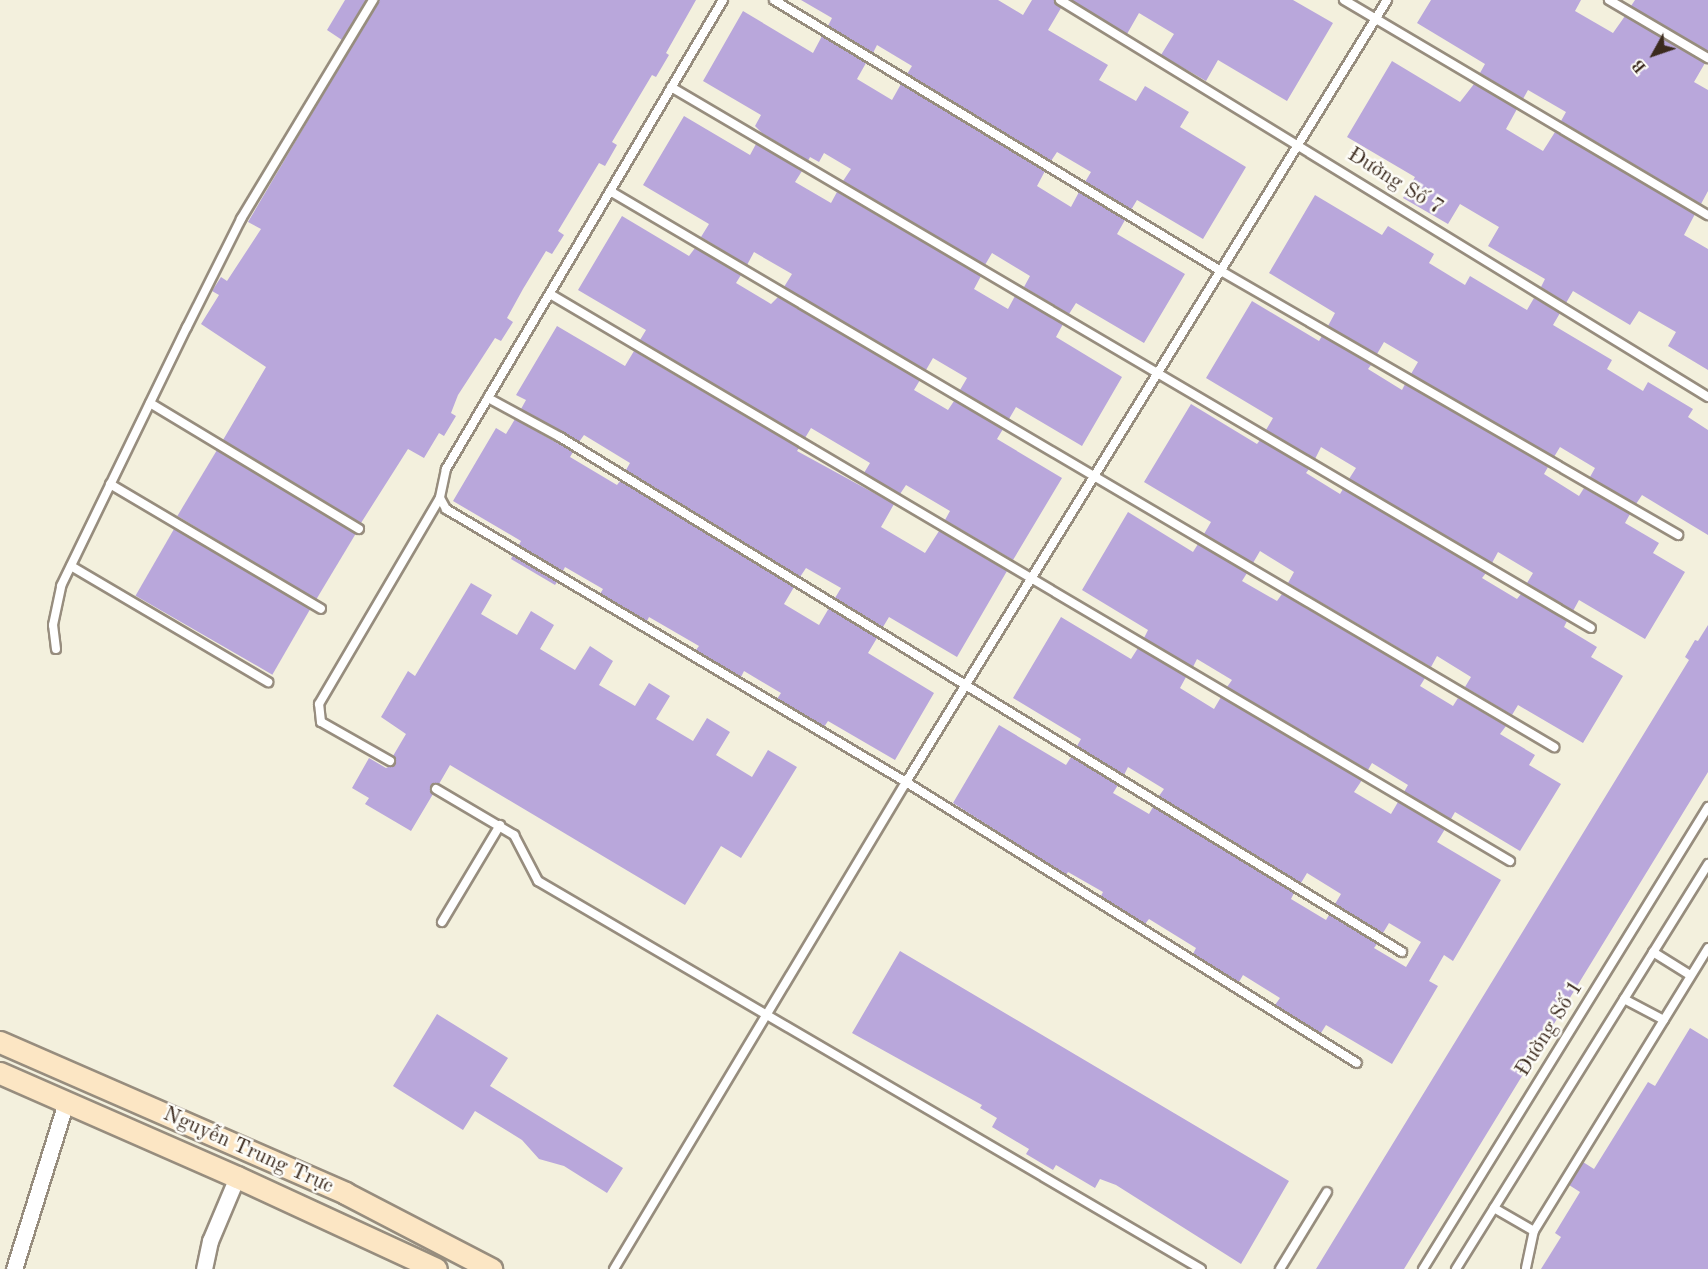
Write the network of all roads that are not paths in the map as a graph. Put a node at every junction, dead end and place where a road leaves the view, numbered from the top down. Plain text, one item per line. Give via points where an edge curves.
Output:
1 (373, 0) edge
2 (723, 0) edge
3 (774, 0) edge
4 (1060, 0) edge
5 (1344, 0) edge
6 (1387, 0) edge
7 (1609, 0) edge
8 (1375, 19) junction
9 (1708, 58) edge
10 (671, 87) junction
11 (1299, 144) junction
12 (610, 191) junction
13 (1708, 215) edge
14 (1221, 271) junction
15 (550, 294) junction
16 (1158, 374) junction
17 (1708, 397) edge
18 (488, 398) junction
19 (150, 403) junction
20 (1095, 476) junction
21 (111, 484) junction
22 (440, 498) junction
23 (359, 529) dead end
24 (1678, 536) dead end
25 (71, 566) junction
26 (1031, 580) junction
27 (321, 609) dead end
28 (1591, 628) dead end
29 (56, 648) dead end
30 (268, 682) dead end
31 (966, 686) junction
32 (1554, 747) dead end
33 (390, 761) dead end
34 (906, 782) junction
35 (436, 789) dead end
36 (1708, 807) edge
37 (500, 825) junction
38 (1509, 861) dead end
39 (1708, 864) edge
40 (442, 922) dead end
41 (1708, 948) edge
42 (1402, 952) dead end
43 (1653, 952) junction
44 (1690, 975) junction
45 (1624, 999) junction
46 (766, 1016) junction
47 (1664, 1020) junction
48 (0, 1042) edge
49 (1357, 1063) dead end
50 (0, 1073) edge
51 (66, 1102) junction
52 (237, 1176) junction
53 (1327, 1192) dead end
54 (1494, 1208) junction
55 (1534, 1231) junction
56 (1526, 1268) edge
57 (14, 1269) edge
58 (204, 1269) edge
59 (436, 1269) edge
60 (491, 1269) edge
61 (614, 1269) edge
62 (1201, 1269) edge
63 (1280, 1269) edge
64 (1423, 1269) edge
65 (1456, 1269) edge

1 - 19 lane via 241,219
2 - 10 lane
3 - 14 lane
4 - 11 lane, Đường Số 7
5 - 8 lane
6 - 8 lane
7 - 9 lane
8 - 11 lane
8 - 13 lane
10 - 12 lane
10 - 16 lane
11 - 14 lane
11 - 17 lane, Đường Số 7
12 - 15 lane
12 - 20 lane
14 - 16 lane
14 - 24 lane
15 - 18 lane
15 - 26 lane
16 - 20 lane
16 - 28 lane
18 - 22 lane via 446,469
18 - 31 lane via 560,437
19 - 21 lane
19 - 23 lane
20 - 26 lane
20 - 32 lane
21 - 25 lane
21 - 27 lane
22 - 33 lane via 319,704 321,722
22 - 34 lane via 446,509
25 - 29 lane via 61,586 53,625
25 - 30 lane
26 - 31 lane
26 - 38 lane
31 - 34 lane
31 - 42 lane
34 - 46 lane
34 - 49 lane
35 - 37 lane
36 - 64 lane, Đường Số 1
37 - 40 lane
37 - 46 lane via 521,844 538,881
39 - 43 lane
41 - 44 lane
43 - 44 lane
43 - 45 lane
44 - 47 lane
45 - 47 lane
45 - 54 lane
46 - 61 lane
46 - 62 lane
47 - 55 lane
48 - 60 main road, Nguyễn Trung Trực via 345,1193
50 - 51 main road, Nguyễn Trung Trực
51 - 52 main road, Nguyễn Trung Trực
51 - 57 street
52 - 58 street via 210,1241
52 - 59 main road, Nguyễn Trung Trực
53 - 63 lane
54 - 55 lane
54 - 65 lane
55 - 56 lane

